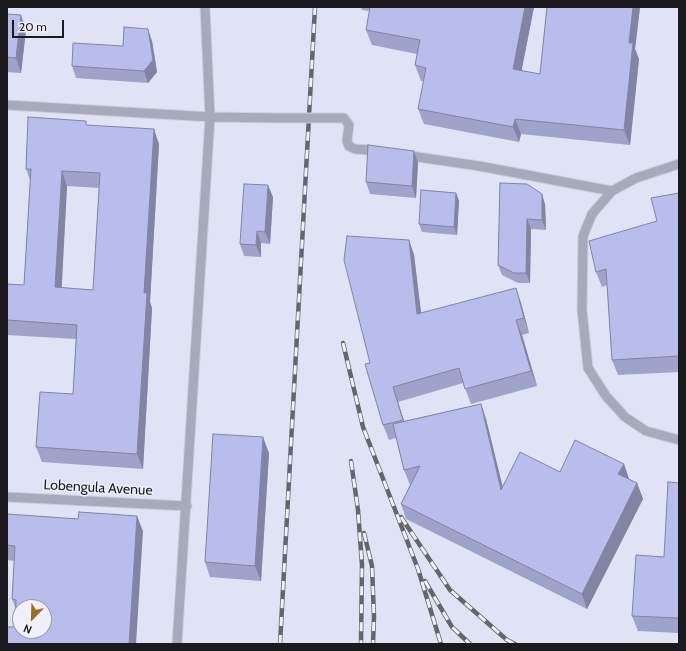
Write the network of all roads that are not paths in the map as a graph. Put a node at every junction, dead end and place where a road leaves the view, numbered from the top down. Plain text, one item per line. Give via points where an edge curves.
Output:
1 (205, 7) edge
2 (7, 105) edge
3 (210, 117) junction
4 (373, 151) edge
5 (392, 154) edge
6 (679, 164) edge
7 (612, 191) junction
8 (679, 440) edge
9 (7, 497) edge
10 (187, 506) junction
11 (177, 644) edge

1 - 3 lane
2 - 3 lane
3 - 4 lane, bridge via 344,118 349,125 349,146
3 - 10 lane
5 - 7 lane via 479,166
6 - 7 lane via 636,178
7 - 8 lane via 592,214 583,236 582,310 588,368 606,396 625,417 646,431
9 - 10 lane, Lobengula Avenue
10 - 11 lane

